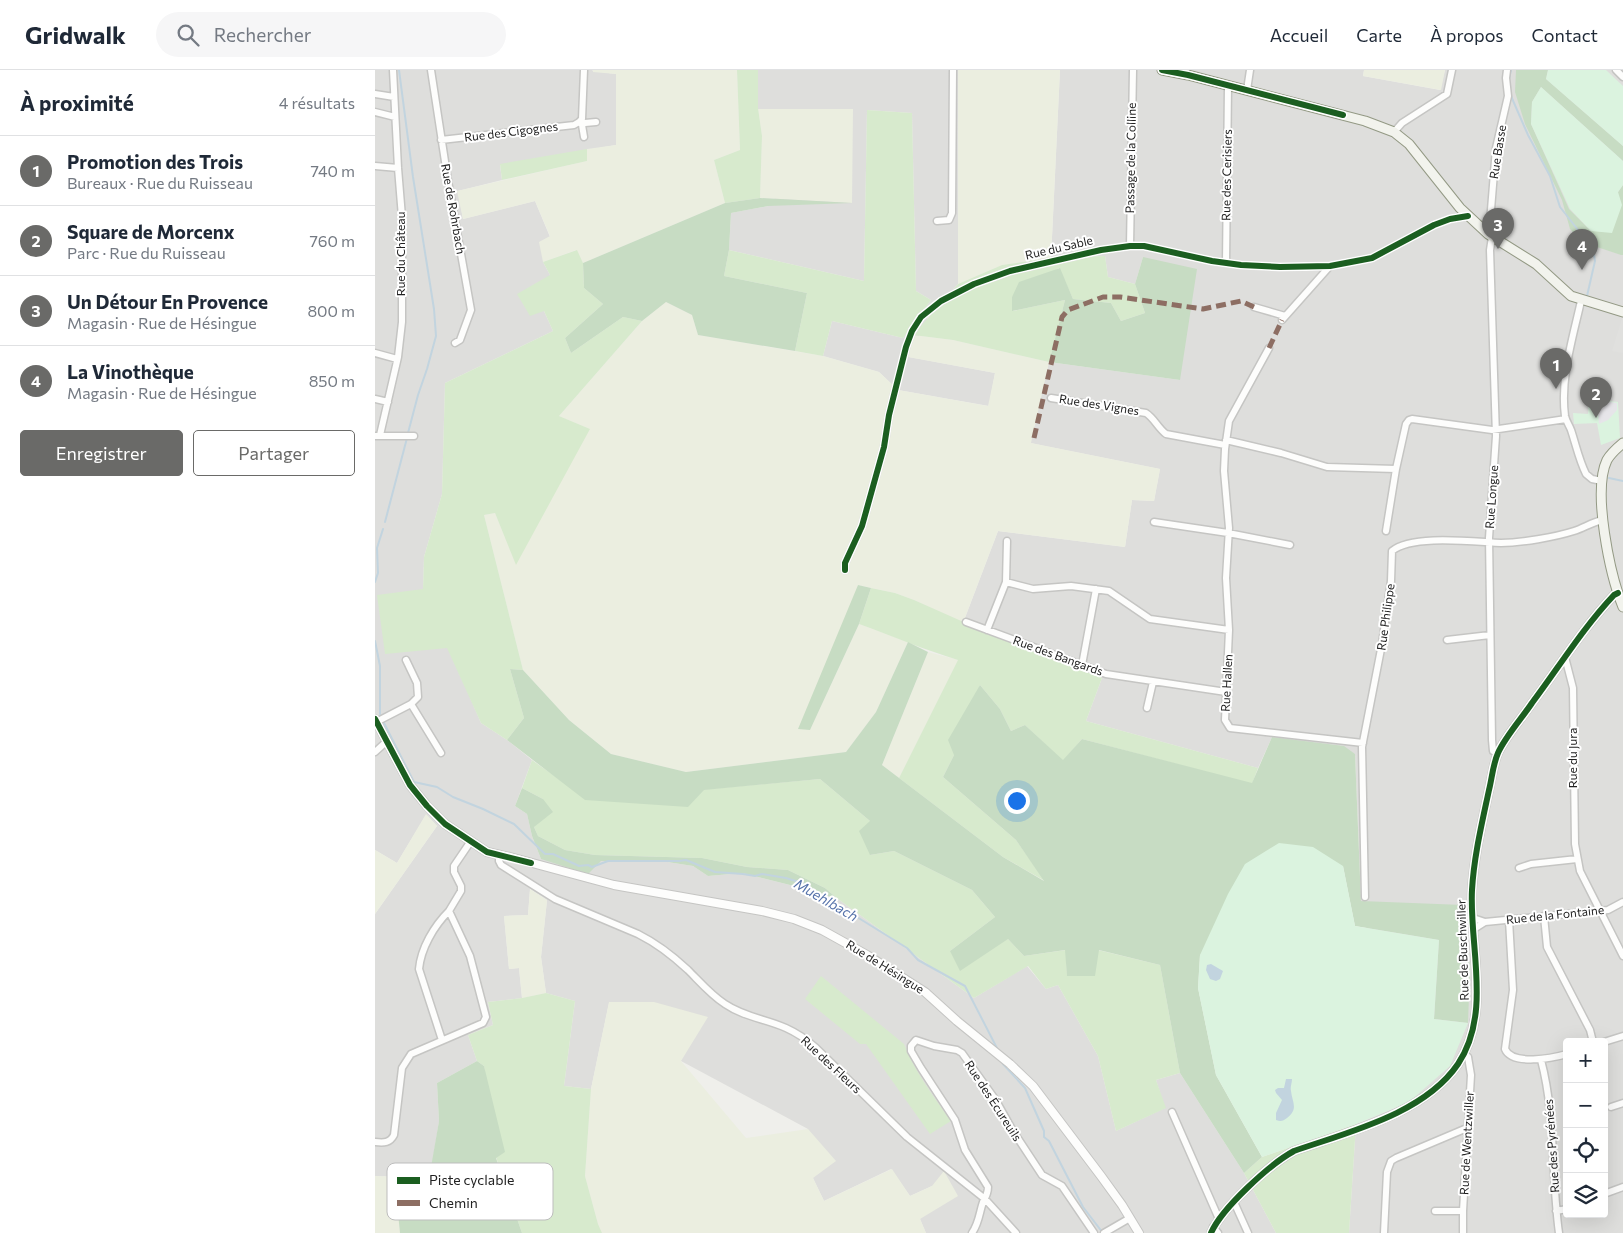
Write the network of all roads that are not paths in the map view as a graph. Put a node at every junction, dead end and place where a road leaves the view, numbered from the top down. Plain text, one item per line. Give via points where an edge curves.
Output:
1 (393, 70) edge
2 (431, 70) edge
3 (584, 70) edge
4 (953, 70) edge
5 (1133, 70) edge
6 (1162, 70) edge
7 (1250, 70) edge
8 (1452, 70) edge
9 (1507, 70) edge
10 (1616, 70) edge
11 (1623, 77) edge
12 (1228, 86) junction
13 (1247, 90) junction
14 (375, 94) edge
15 (394, 97) junction
16 (375, 112) edge
17 (395, 117) junction
18 (597, 122) dead end
19 (581, 124) junction
20 (1394, 132) junction
21 (584, 138) dead end
22 (441, 140) junction
23 (375, 166) edge
24 (398, 168) junction
25 (1468, 216) junction
26 (937, 221) dead end
27 (1490, 235) junction
28 (1130, 246) junction
29 (1227, 263) junction
30 (1330, 266) junction
31 (1581, 301) junction
32 (1254, 306) dead end
33 (1623, 312) edge
34 (455, 343) dead end
35 (1269, 348) dead end
36 (375, 353) edge
37 (397, 359) junction
38 (375, 398) edge
39 (1051, 398) dead end
40 (388, 402) junction
41 (1565, 419) junction
42 (1495, 430) junction
43 (378, 436) edge
44 (413, 436) dead end
45 (1226, 442) junction
46 (1623, 443) edge
47 (1396, 469) junction
48 (1602, 481) junction
49 (1603, 520) junction
50 (1155, 522) dead end
51 (1386, 531) dead end
52 (1228, 533) junction
53 (1007, 541) dead end
54 (1490, 541) junction
55 (1290, 545) dead end
56 (845, 570) dead end
57 (1006, 582) junction
58 (1096, 590) junction
59 (1621, 601) edge
60 (966, 622) dead end
61 (987, 630) junction
62 (1229, 630) junction
63 (1490, 635) junction
64 (1447, 640) dead end
65 (1565, 657) junction
66 (406, 660) dead end
67 (1081, 665) junction
68 (1153, 682) junction
69 (1226, 692) junction
70 (411, 704) junction
71 (1147, 708) dead end
72 (375, 721) edge
73 (386, 742) junction
74 (1363, 743) junction
75 (375, 752) edge
76 (441, 753) dead end
77 (1498, 753) junction
78 (471, 841) junction
79 (499, 855) junction
80 (1577, 859) junction
81 (1519, 868) dead end
82 (1365, 897) dead end
83 (1623, 902) edge
84 (1599, 910) junction
85 (449, 911) junction
86 (1544, 916) junction
87 (1473, 918) junction
88 (1509, 920) junction
89 (1485, 922) junction
90 (1474, 929) junction
91 (1623, 956) edge
92 (1623, 1036) edge
93 (1592, 1038) edge
94 (442, 1040) junction
95 (1608, 1041) edge
96 (1464, 1054) junction
97 (1563, 1055) edge
98 (1541, 1060) junction
99 (1459, 1062) junction
100 (1471, 1075) junction
101 (1623, 1103) edge
102 (1611, 1107) dead end
103 (1172, 1112) dead end
104 (1467, 1128) junction
105 (375, 1142) edge
106 (1623, 1187) edge
107 (1608, 1193) edge
108 (985, 1199) junction
109 (1234, 1202) junction
110 (1563, 1210) edge
111 (1435, 1211) dead end
112 (1463, 1211) junction
113 (1556, 1211) junction
114 (1222, 1216) junction
115 (1130, 1218) junction
116 (1214, 1231) edge
117 (1105, 1232) edge
118 (972, 1233) edge
119 (1017, 1233) edge
120 (1094, 1233) edge
121 (1139, 1233) edge
122 (1248, 1233) edge
123 (1384, 1233) edge
124 (1463, 1233) edge
125 (1559, 1233) edge

1 - 15 street, Rue du Château
2 - 22 street, Rue de Rohrbach
3 - 19 street
4 - 26 street via 952,213 949,220
5 - 28 street, Passage de la Colline
6 - 12 main road
7 - 13 street
8 - 20 street via 1447,94
9 - 27 street, Rue Basse via 1507,96 1496,148
10 - 11 street
12 - 13 main road
12 - 29 street, Rue des Cerisiers
13 - 20 main road via 1365,121
14 - 15 street
15 - 17 street, Rue du Château
16 - 17 street
17 - 24 street, Rue du Château
18 - 19 street, Rue des Cigognes
19 - 21 street
19 - 22 street, Rue des Cigognes
20 - 25 main road via 1409,144
22 - 34 street, Rue de Rohrbach via 471,310
23 - 24 street
24 - 37 street, Rue du Château via 402,217 402,322
25 - 27 main road
25 - 30 street, Rue du Sable via 1435,225 1372,258
27 - 31 main road via 1536,264 1561,289
27 - 42 street, Rue Longue
28 - 29 street, Rue du Sable
28 - 56 street, Rue du Sable via 1010,271 941,301 921,317 906,347 884,447 862,526 845,563
29 - 30 street, Rue du Sable
30 - 32 street via 1284,318
31 - 33 main road
31 - 41 street via 1567,368
35 - 45 street, Rue Hallen via 1229,421
36 - 37 street
37 - 40 street, Rue du Château
38 - 40 street
39 - 45 street, Rue des Vignes via 1146,413 1166,434
40 - 43 street, Rue du Château
41 - 42 street
41 - 48 street via 1586,474
42 - 47 street via 1409,420
42 - 54 street, Rue Longue
43 - 44 street
45 - 47 street, Rue des Vignes via 1327,467
45 - 52 street, Rue Hallen via 1224,471
46 - 48 main road via 1608,459
47 - 51 street
48 - 49 main road
49 - 54 street, Rue Philippe via 1560,535
49 - 59 main road
50 - 52 street
52 - 55 street
52 - 62 street, Rue Hallen
53 - 57 street
54 - 63 street, Rue Longue
54 - 74 street, Rue Philippe via 1441,540 1405,544 1392,551 1382,644
57 - 58 street via 1033,589 1071,586
57 - 61 street
58 - 62 street via 1109,591 1150,620
58 - 67 street
59 - 65 street, Rue de Buschwiller via 1614,595
60 - 61 street, Rue des Bangards
61 - 67 street, Rue des Bangards
62 - 69 street, Rue Hallen
63 - 64 street
63 - 77 street, Rue Longue via 1492,740 1493,751
65 - 77 street, Rue de Buschwiller
65 - 80 street, Rue du Jura via 1573,688
66 - 70 street via 417,683 418,697
67 - 68 street, Rue des Bangards via 1106,674
68 - 69 street, Rue des Bangards
68 - 71 street
69 - 74 street, Rue Hallen via 1225,720 1230,728
70 - 72 street
70 - 76 street
72 - 73 street
73 - 75 street
73 - 78 street via 410,785 427,806 445,824
74 - 82 street, Rue Philippe
77 - 87 street, Rue de Buschwiller via 1477,846
78 - 79 street via 487,852
78 - 85 street via 454,866 461,891
79 - 108 street, Rue des Fleurs via 501,865 550,896 650,941 682,964 726,1005 804,1038 907,1137
79 - 115 street, Rue de Hésingue via 620,887 773,913 822,930 859,950 916,986 1022,1074
80 - 81 street
80 - 84 street, Rue du Jura
83 - 84 street, Rue de la Fontaine via 1608,910
84 - 86 street, Rue de la Fontaine
84 - 91 street, Rue du Jura
85 - 94 street via 428,941 419,969
85 - 94 street via 470,956 486,1017 483,1023
86 - 88 street, Rue de la Fontaine
86 - 93 street via 1547,947
87 - 89 street, Rue de la Fontaine
87 - 90 street, Rue de Buschwiller
88 - 89 street, Rue de la Fontaine
88 - 98 street via 1513,990 1505,1049 1513,1057
89 - 90 street, Rue de la Fontaine
90 - 96 street, Rue de Buschwiller via 1477,991 1471,1036
92 - 95 street
94 - 105 street via 411,1054 402,1068 394,1135 386,1143
96 - 99 street, Rue de Buschwiller
96 - 100 street, Rue de Wentzwiller via 1468,1057
97 - 98 street
98 - 113 street, Rue des Pyrénées via 1549,1094
99 - 100 street, Rue de Wentzwiller
99 - 109 street, Rue de Buschwiller via 1437,1088 1405,1108 1284,1157
100 - 104 street, Rue de Wentzwiller
101 - 102 street
103 - 114 street
104 - 112 street, Rue de Wentzwiller
104 - 123 street via 1391,1161 1387,1172
106 - 107 street
108 - 118 street
108 - 119 street, Rue des Fleurs
108 - 120 street, Rue des Écureuils via 988,1187 965,1150 955,1120 911,1051 914,1041 962,1053 1042,1175 1063,1187
109 - 114 street, Rue de Buschwiller
109 - 122 street
110 - 113 street
111 - 112 street, Rue de Wentzwiller
112 - 124 street, Rue de Wentzwiller
113 - 125 street, Rue des Pyrénées
114 - 116 street, Rue de Buschwiller
115 - 117 street
115 - 121 street, Rue de Hésingue

